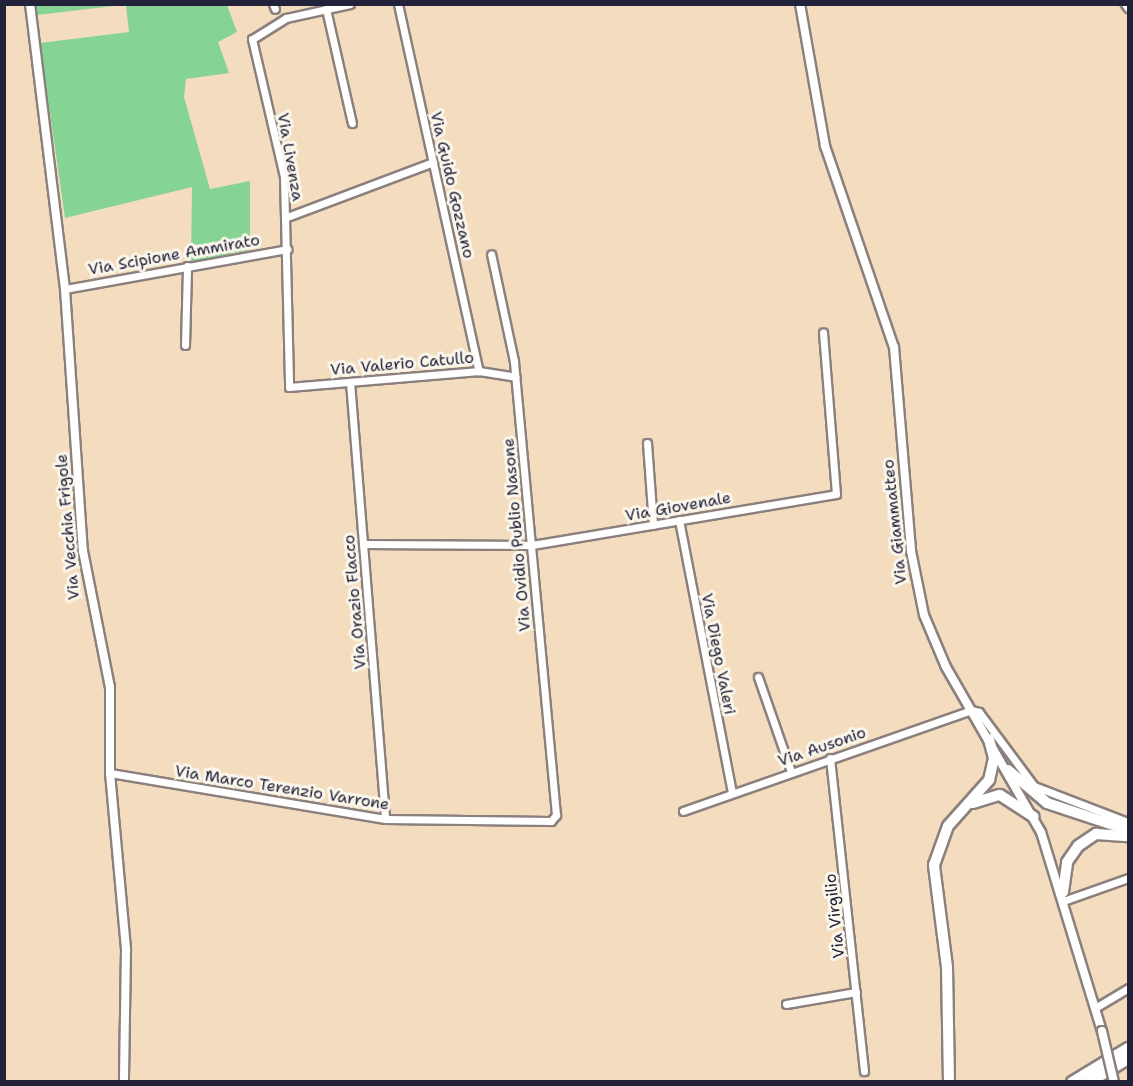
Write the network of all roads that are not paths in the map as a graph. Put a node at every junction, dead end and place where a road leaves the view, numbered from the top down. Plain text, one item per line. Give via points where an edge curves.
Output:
1 (30, 4) edge
2 (350, 4) edge
3 (399, 4) edge
4 (800, 4) edge
5 (1125, 4) edge
6 (1128, 8) edge
7 (327, 9) junction
8 (352, 123) dead end
9 (433, 162) junction
10 (287, 217) junction
11 (287, 249) junction
12 (491, 254) dead end
13 (187, 266) junction
14 (65, 289) junction
15 (823, 333) dead end
16 (185, 345) dead end
17 (478, 371) junction
18 (516, 377) junction
19 (350, 382) junction
20 (290, 387) joint
21 (647, 443) dead end
22 (679, 520) junction
23 (653, 525) junction
24 (363, 544) junction
25 (532, 545) junction
26 (758, 677) dead end
27 (971, 710) junction
28 (989, 739) junction
29 (830, 758) junction
30 (1008, 770) junction
31 (791, 772) junction
32 (110, 773) junction
33 (732, 793) junction
34 (683, 811) dead end
35 (960, 812) junction
36 (556, 815) joint
37 (1034, 817) junction
38 (386, 819) junction
39 (1128, 822) edge
40 (1128, 830) edge
41 (1128, 836) edge
42 (1128, 878) edge
43 (1065, 896) junction
44 (1128, 988) edge
45 (856, 992) junction
46 (786, 1004) dead end
47 (1095, 1008) junction
48 (1128, 1048) edge
49 (1128, 1059) edge
50 (864, 1071) dead end
51 (124, 1082) edge
52 (947, 1082) edge
53 (1072, 1082) edge
54 (1090, 1082) edge
55 (1114, 1082) edge

1 - 14 street, Via Vecchia Frigole
2 - 7 street, Via Livenza
3 - 9 street, Via Guido Gozzano
4 - 27 street, Via Giammatteo via 825,146 894,346 918,594 937,651
5 - 6 street
7 - 8 street
7 - 10 street, Via Livenza via 286,18 252,39 284,177
9 - 10 street
9 - 17 street, Via Guido Gozzano
10 - 11 street, Via Livenza
11 - 13 street, Via Scipione Ammirato
11 - 20 street, Via Livenza
12 - 18 street, Via Ovidio Publio Nasone
13 - 14 street, Via Scipione Ammirato
13 - 16 street
14 - 32 street, Via Vecchia Frigole via 83,551 110,687
15 - 22 street, Via Giovenale via 836,494
17 - 18 street, Via Valerio Catullo
17 - 19 street, Via Valerio Catullo
18 - 25 street, Via Ovidio Publio Nasone
19 - 20 street, Via Valerio Catullo
19 - 24 street, Via Orazio Flacco
21 - 23 street
22 - 23 street, Via Giovenale
22 - 33 street, Via Diego Valeri
23 - 25 street, Via Giovenale
24 - 25 street, Via Giovenale
24 - 38 street, Via Orazio Flacco
25 - 36 street, Via Ovidio Publio Nasone
26 - 31 street
27 - 28 street, Via Giammatteo
27 - 29 street, Via Ausonio
27 - 39 street via 979,712 1034,786
28 - 30 street, Via Giammatteo
28 - 35 highway via 994,758 989,780
29 - 31 street, Via Ausonio
29 - 45 street, Via Virgilio
30 - 37 street, Via Giammatteo
30 - 40 highway via 1047,802
31 - 33 street, Via Ausonio
32 - 38 street, Via Marco Terenzio Varrone
32 - 51 street, Via Vecchia Frigole via 126,950
33 - 34 street, Via Ausonio
35 - 37 highway via 1000,795
35 - 52 highway via 938,846 933,882 946,951
36 - 38 street, Via Marco Terenzio Varrone via 551,821
37 - 43 street, Via Giammatteo
41 - 43 highway via 1096,834 1078,846 1067,862
42 - 43 street
43 - 47 street, Via Giammatteo
44 - 47 street
45 - 46 street
45 - 50 street, Via Virgilio
47 - 55 street, Via Giammatteo, bridge
48 - 53 highway
49 - 54 highway

